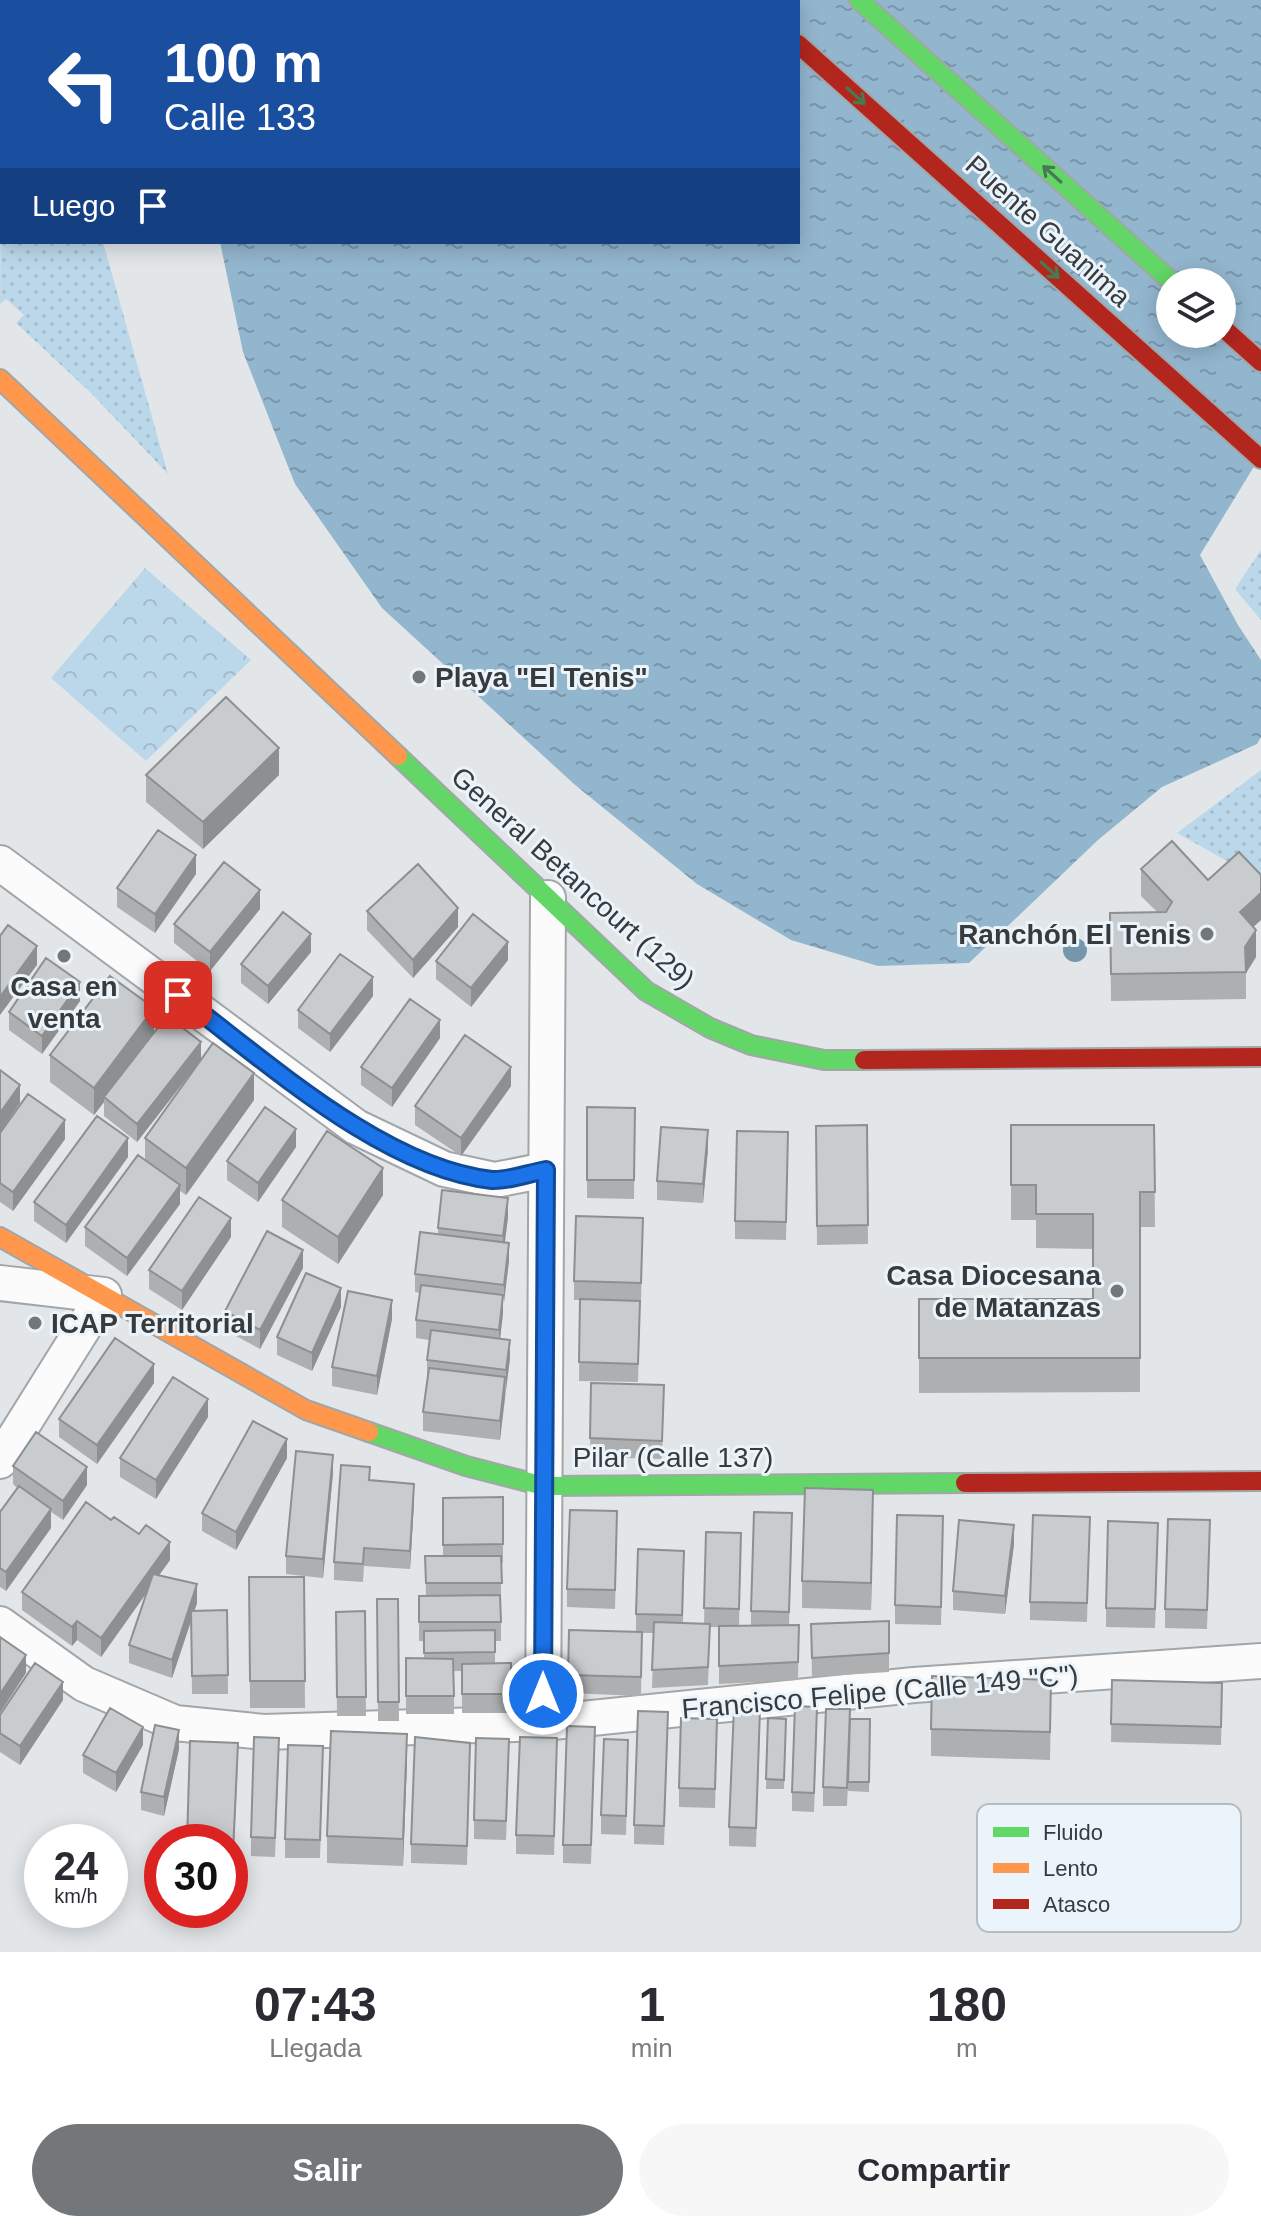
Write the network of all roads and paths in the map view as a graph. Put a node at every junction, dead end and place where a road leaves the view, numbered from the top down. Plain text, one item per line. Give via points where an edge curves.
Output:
1 (859, 0) edge
2 (800, 46) edge
3 (1156, 268) edge
4 (1236, 340) edge
5 (1261, 362) edge
6 (0, 379) edge
7 (1261, 459) edge
8 (0, 863) edge
9 (548, 898) junction
10 (1261, 1057) edge
11 (546, 1170) junction
12 (0, 1237) edge
13 (0, 1283) edge
14 (104, 1295) junction
15 (0, 1461) edge
16 (1261, 1481) edge
17 (544, 1486) junction
18 (0, 1624) edge
19 (1261, 1661) edge
20 (543, 1723) junction

3 -> 1 main road, Puente Guanima
2 -> 7 main road, Puente Guanima
4 - 5 main road
6 - 9 main road, General Betancourt (129)
8 - 11 street via 356,1127 444,1169 495,1180
9 - 10 main road, General Betancourt (129) via 646,991 693,1022 773,1054 824,1060
9 - 11 street
11 - 17 street
12 - 14 main road, Pilar (Calle 137)
13 - 14 street
14 - 15 street
14 - 17 main road, Pilar (Calle 137) via 306,1410 466,1466
16 - 17 main road, Pilar (Calle 137)
17 - 20 street
18 - 20 street, Francisco Felipe (Calle 149 "C") via 84,1684 175,1723 264,1732
19 - 20 street, Francisco Felipe (Calle 149 "C") via 914,1685

